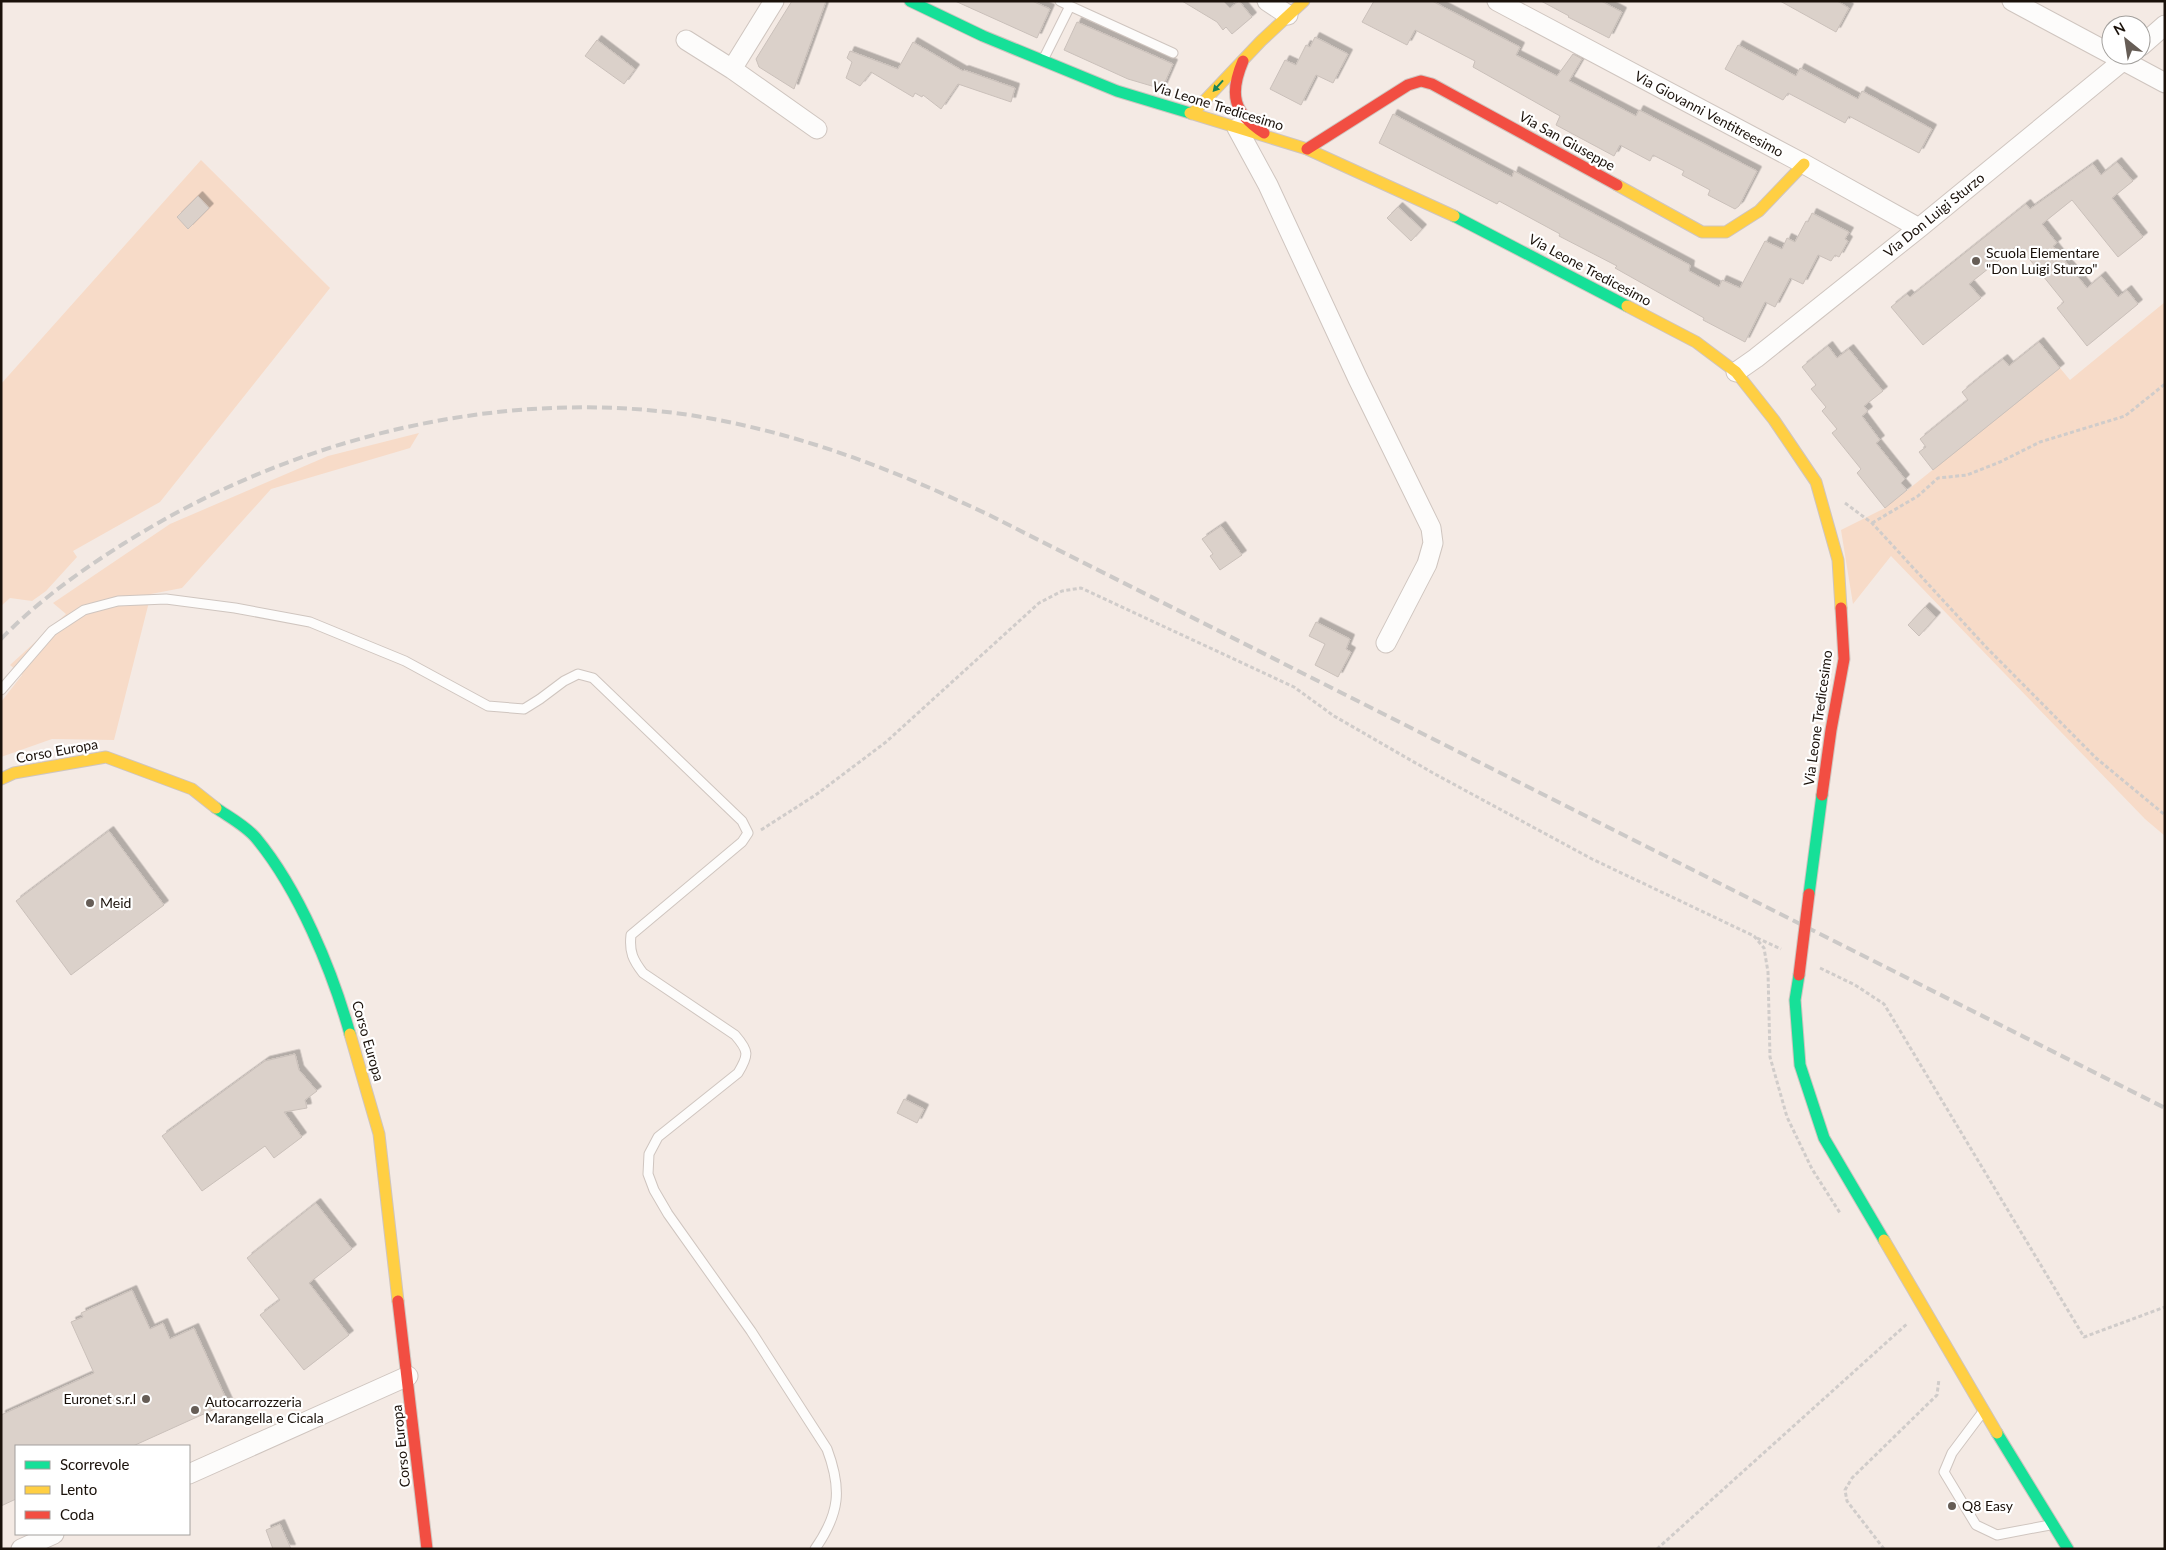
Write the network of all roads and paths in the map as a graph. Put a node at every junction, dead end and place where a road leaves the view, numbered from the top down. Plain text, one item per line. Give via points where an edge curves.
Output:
1 (774, 1) edge
2 (1060, 1) edge
3 (1267, 1) edge
4 (1304, 1) edge
5 (1497, 1) edge
6 (2012, 1) edge
7 (916, 2) edge
8 (1070, 6) junction
9 (1288, 15) junction
10 (2165, 25) edge
11 (2151, 37) edge
12 (686, 40) dead end
13 (2101, 46) edge
14 (1173, 53) dead end
15 (1244, 58) junction
16 (1043, 60) junction
17 (2117, 65) edge
18 (2137, 65) edge
19 (732, 69) junction
20 (2165, 83) edge
21 (1234, 90) junction
22 (1192, 114) junction
23 (1214, 121) junction
24 (1237, 128) junction
25 (818, 129) dead end
26 (1275, 139) junction
27 (1307, 149) junction
28 (1804, 164) junction
29 (1919, 228) junction
30 (1736, 372) junction
31 (2165, 384) edge
32 (1840, 500) dead end
33 (1872, 523) junction
34 (1386, 643) dead end
35 (1, 690) edge
36 (1, 779) edge
37 (2165, 815) edge
38 (748, 833) junction
39 (1754, 936) junction
40 (1788, 953) dead end
41 (1813, 965) dead end
42 (1841, 1214) dead end
43 (2165, 1307) edge
44 (1904, 1315) dead end
45 (1909, 1323) junction
46 (1914, 1331) dead end
47 (1936, 1372) dead end
48 (408, 1376) junction
49 (1984, 1411) junction
50 (190, 1474) edge
51 (2054, 1525) junction
52 (52, 1535) edge
53 (426, 1543) edge
54 (20, 1549) edge
55 (435, 1549) edge
56 (815, 1549) edge
57 (1657, 1549) edge
58 (1884, 1549) edge
59 (2068, 1549) edge

1 - 19 street
2 - 8 lane
3 - 9 street
4 - 9 street
5 - 28 street, Via Giovanni Ventitreesimo
6 - 13 street
7 - 16 street, Via Leone Tredicesimo via 983,36
8 - 14 lane
8 - 16 lane
9 - 15 street
10 - 11 street
12 - 19 street
15 - 21 street
15 -> 22 street
16 - 22 street, Via Leone Tredicesimo via 1116,91
17 - 29 street, Via Don Luigi Sturzo
18 - 20 street
19 - 25 street
21 - 23 street via 1229,112
21 - 26 street via 1236,105 1243,119
22 - 23 street, Via Leone Tredicesimo
23 - 24 street, Via Leone Tredicesimo
24 - 26 street, Via Leone Tredicesimo
24 - 34 street via 1268,184 1431,528 1433,543 1427,564
26 - 27 street, Via Leone Tredicesimo
27 - 28 street, Via San Giuseppe via 1408,85 1421,81 1432,84 1702,232 1726,232 1759,212
27 - 30 street, Via Leone Tredicesimo via 1467,222 1696,342
28 - 29 street, Via Giovanni Ventitreesimo
29 - 30 street, Via Don Luigi Sturzo
30 - 49 street, Via Leone Tredicesimo, bridge via 1816,482 1838,560 1844,659 1831,730 1795,1000 1800,1064 1824,1138
31 - 33 path via 2125,416 2040,442 1967,475 1938,478 1918,496
32 - 33 path
33 - 37 path via 2096,758
35 - 38 lane via 52,631 84,610 118,601 166,599 310,622 405,661 488,706 524,708 578,674 593,678 742,821
36 - 48 street, Corso Europa via 14,773 106,758 192,789 260,844 300,904 342,1005 379,1134
38 - 39 path via 758,832 817,794 886,742 1039,603 1062,590 1081,588 1294,687 1342,720 1433,773 1584,854
38 - 56 lane via 742,842 631,935 629,949 634,962 644,973 735,1035 746,1047 746,1060 738,1073 658,1137 649,1154 648,1174 668,1214 751,1331 827,1450 838,1489 824,1537
39 - 40 path
39 - 42 path via 1764,948 1768,972 1770,1057 1787,1117 1812,1169
41 - 43 path via 1855,985 1884,1004 2084,1337
44 - 45 path
45 - 46 path
45 - 57 path
47 - 58 path via 1940,1381 1937,1394 1852,1478 1845,1490 1847,1501
48 - 50 street
48 - 53 street, Corso Europa
49 - 51 street, Via Leone Tredicesimo
49 - 51 lane via 1952,1452 1944,1472 1976,1525 1997,1535
51 - 59 street, Via Leone Tredicesimo
52 - 54 street
53 - 55 lane

